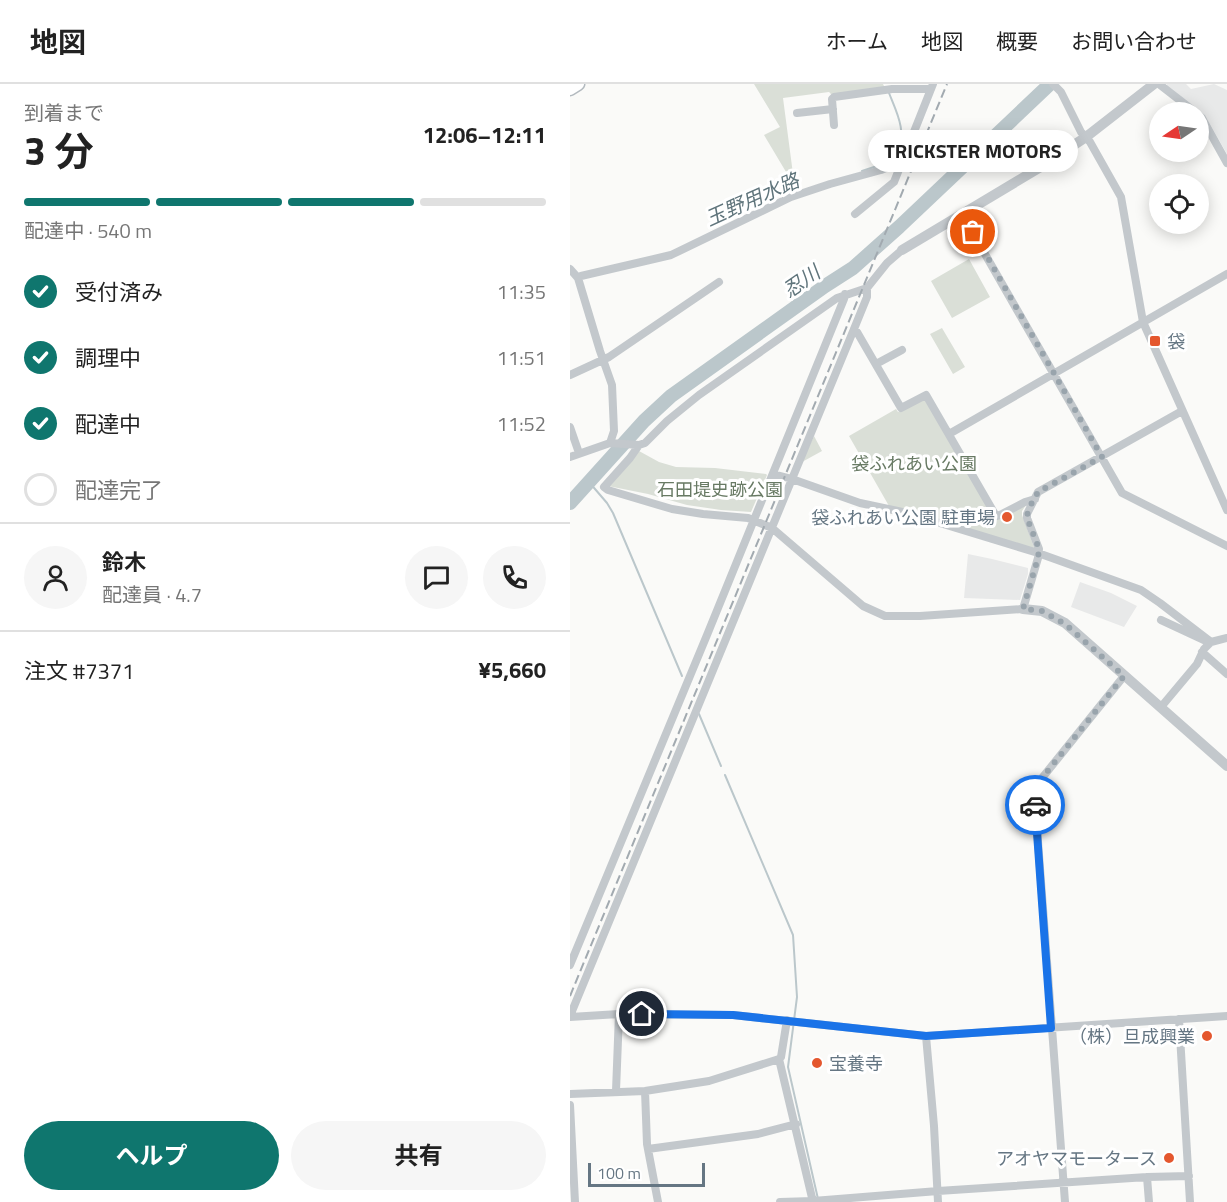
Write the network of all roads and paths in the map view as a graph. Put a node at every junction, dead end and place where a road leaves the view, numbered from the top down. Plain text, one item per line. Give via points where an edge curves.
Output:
1 (578, 84) edge
2 (1053, 84) edge
3 (1154, 84) edge
4 (1159, 84) edge
5 (932, 86) edge
6 (570, 89) edge
7 (1182, 102) edge
8 (833, 109) junction
9 (797, 113) dead end
10 (834, 125) dead end
11 (1209, 131) edge
12 (1086, 137) junction
13 (902, 160) junction
14 (1227, 163) edge
15 (855, 214) dead end
16 (962, 214) junction
17 (902, 250) joint
18 (570, 269) edge
19 (1227, 274) edge
20 (578, 278) junction
21 (719, 282) dead end
22 (867, 288) junction
23 (845, 294) junction
24 (1143, 322) junction
25 (854, 329) junction
26 (902, 350) dead end
27 (603, 360) junction
28 (876, 364) junction
29 (1053, 374) junction
30 (570, 375) edge
31 (1182, 411) junction
32 (570, 427) edge
33 (949, 434) junction
34 (610, 442) junction
35 (637, 444) junction
36 (574, 455) edge
37 (1102, 457) junction
38 (773, 474) junction
39 (792, 479) junction
40 (1035, 499) junction
41 (1227, 510) edge
42 (754, 520) junction
43 (772, 528) junction
44 (1227, 546) edge
45 (1038, 553) junction
46 (1023, 609) junction
47 (1161, 620) dead end
48 (1227, 638) edge
49 (1211, 643) junction
50 (1202, 652) junction
51 (1227, 674) edge
52 (1124, 676) junction
53 (1161, 707) junction
54 (1227, 766) edge
55 (570, 965) edge
56 (619, 1014) junction
57 (570, 1016) edge
58 (1227, 1016) edge
59 (1179, 1019) junction
60 (787, 1020) junction
61 (1051, 1028) junction
62 (926, 1036) junction
63 (780, 1059) junction
64 (616, 1091) junction
65 (645, 1091) junction
66 (570, 1094) edge
67 (570, 1105) edge
68 (796, 1124) junction
69 (648, 1149) junction
70 (1188, 1176) junction
71 (1148, 1177) junction
72 (1064, 1182) junction
73 (938, 1191) junction
74 (813, 1201) edge
75 (575, 1202) edge
76 (658, 1202) edge
77 (780, 1202) edge
78 (938, 1202) edge
79 (1066, 1202) edge
80 (1149, 1202) edge
81 (1190, 1202) edge

1 - 6 main road
2 - 12 street
3 - 12 street
4 - 7 street
5 - 8 street via 834,97
5 - 13 street
8 - 9 street
8 - 10 street
11 - 14 street
12 - 16 street
12 - 24 street via 1121,197
13 - 15 street via 894,182
13 - 20 street via 896,159 881,170 791,196 671,255
16 - 17 street
16 - 29 street
17 - 22 street
18 - 20 street
19 - 24 street
20 - 27 street
21 - 27 street
22 - 23 street
22 - 25 street
23 - 35 street via 699,395 645,443
23 - 38 street
24 - 29 street
24 - 31 street
25 - 28 street
25 - 39 street
26 - 28 street
27 - 30 street
27 - 34 street via 613,389 614,431
28 - 33 street via 901,408 926,394
29 - 33 street
29 - 37 street
31 - 37 street
31 - 41 street
32 - 36 street
33 - 40 street via 996,516
34 - 35 street
34 - 36 street
35 - 42 street via 604,488 672,508
37 - 40 street via 1038,492
37 - 44 street via 1122,494
38 - 39 street
38 - 42 street
39 - 43 street
39 - 45 street via 860,503 916,515
40 - 45 street via 1027,518
42 - 43 street
42 - 55 street
43 - 46 street via 863,606 885,616
43 - 57 street
45 - 46 street
45 - 49 street via 1141,591
46 - 52 street via 1042,611 1065,624
47 - 49 street
48 - 49 street
49 - 50 street
50 - 51 street
50 - 53 street via 1197,664
52 - 53 street
52 - 61 street via 1034,788
53 - 54 street
56 - 57 street
56 - 60 street via 733,1015
56 - 64 street
58 - 59 street
59 - 61 street
59 - 70 street
60 - 62 street
60 - 63 street
61 - 62 street
61 - 72 street
62 - 73 street
63 - 65 street via 709,1081
63 - 68 street
64 - 65 street
64 - 66 street
65 - 69 street
67 - 75 street
68 - 69 street via 758,1134
68 - 74 street
69 - 76 street
70 - 71 street
70 - 81 street
71 - 72 street
71 - 80 street
72 - 73 street
72 - 79 street
73 - 74 street
73 - 78 street
74 - 77 street

